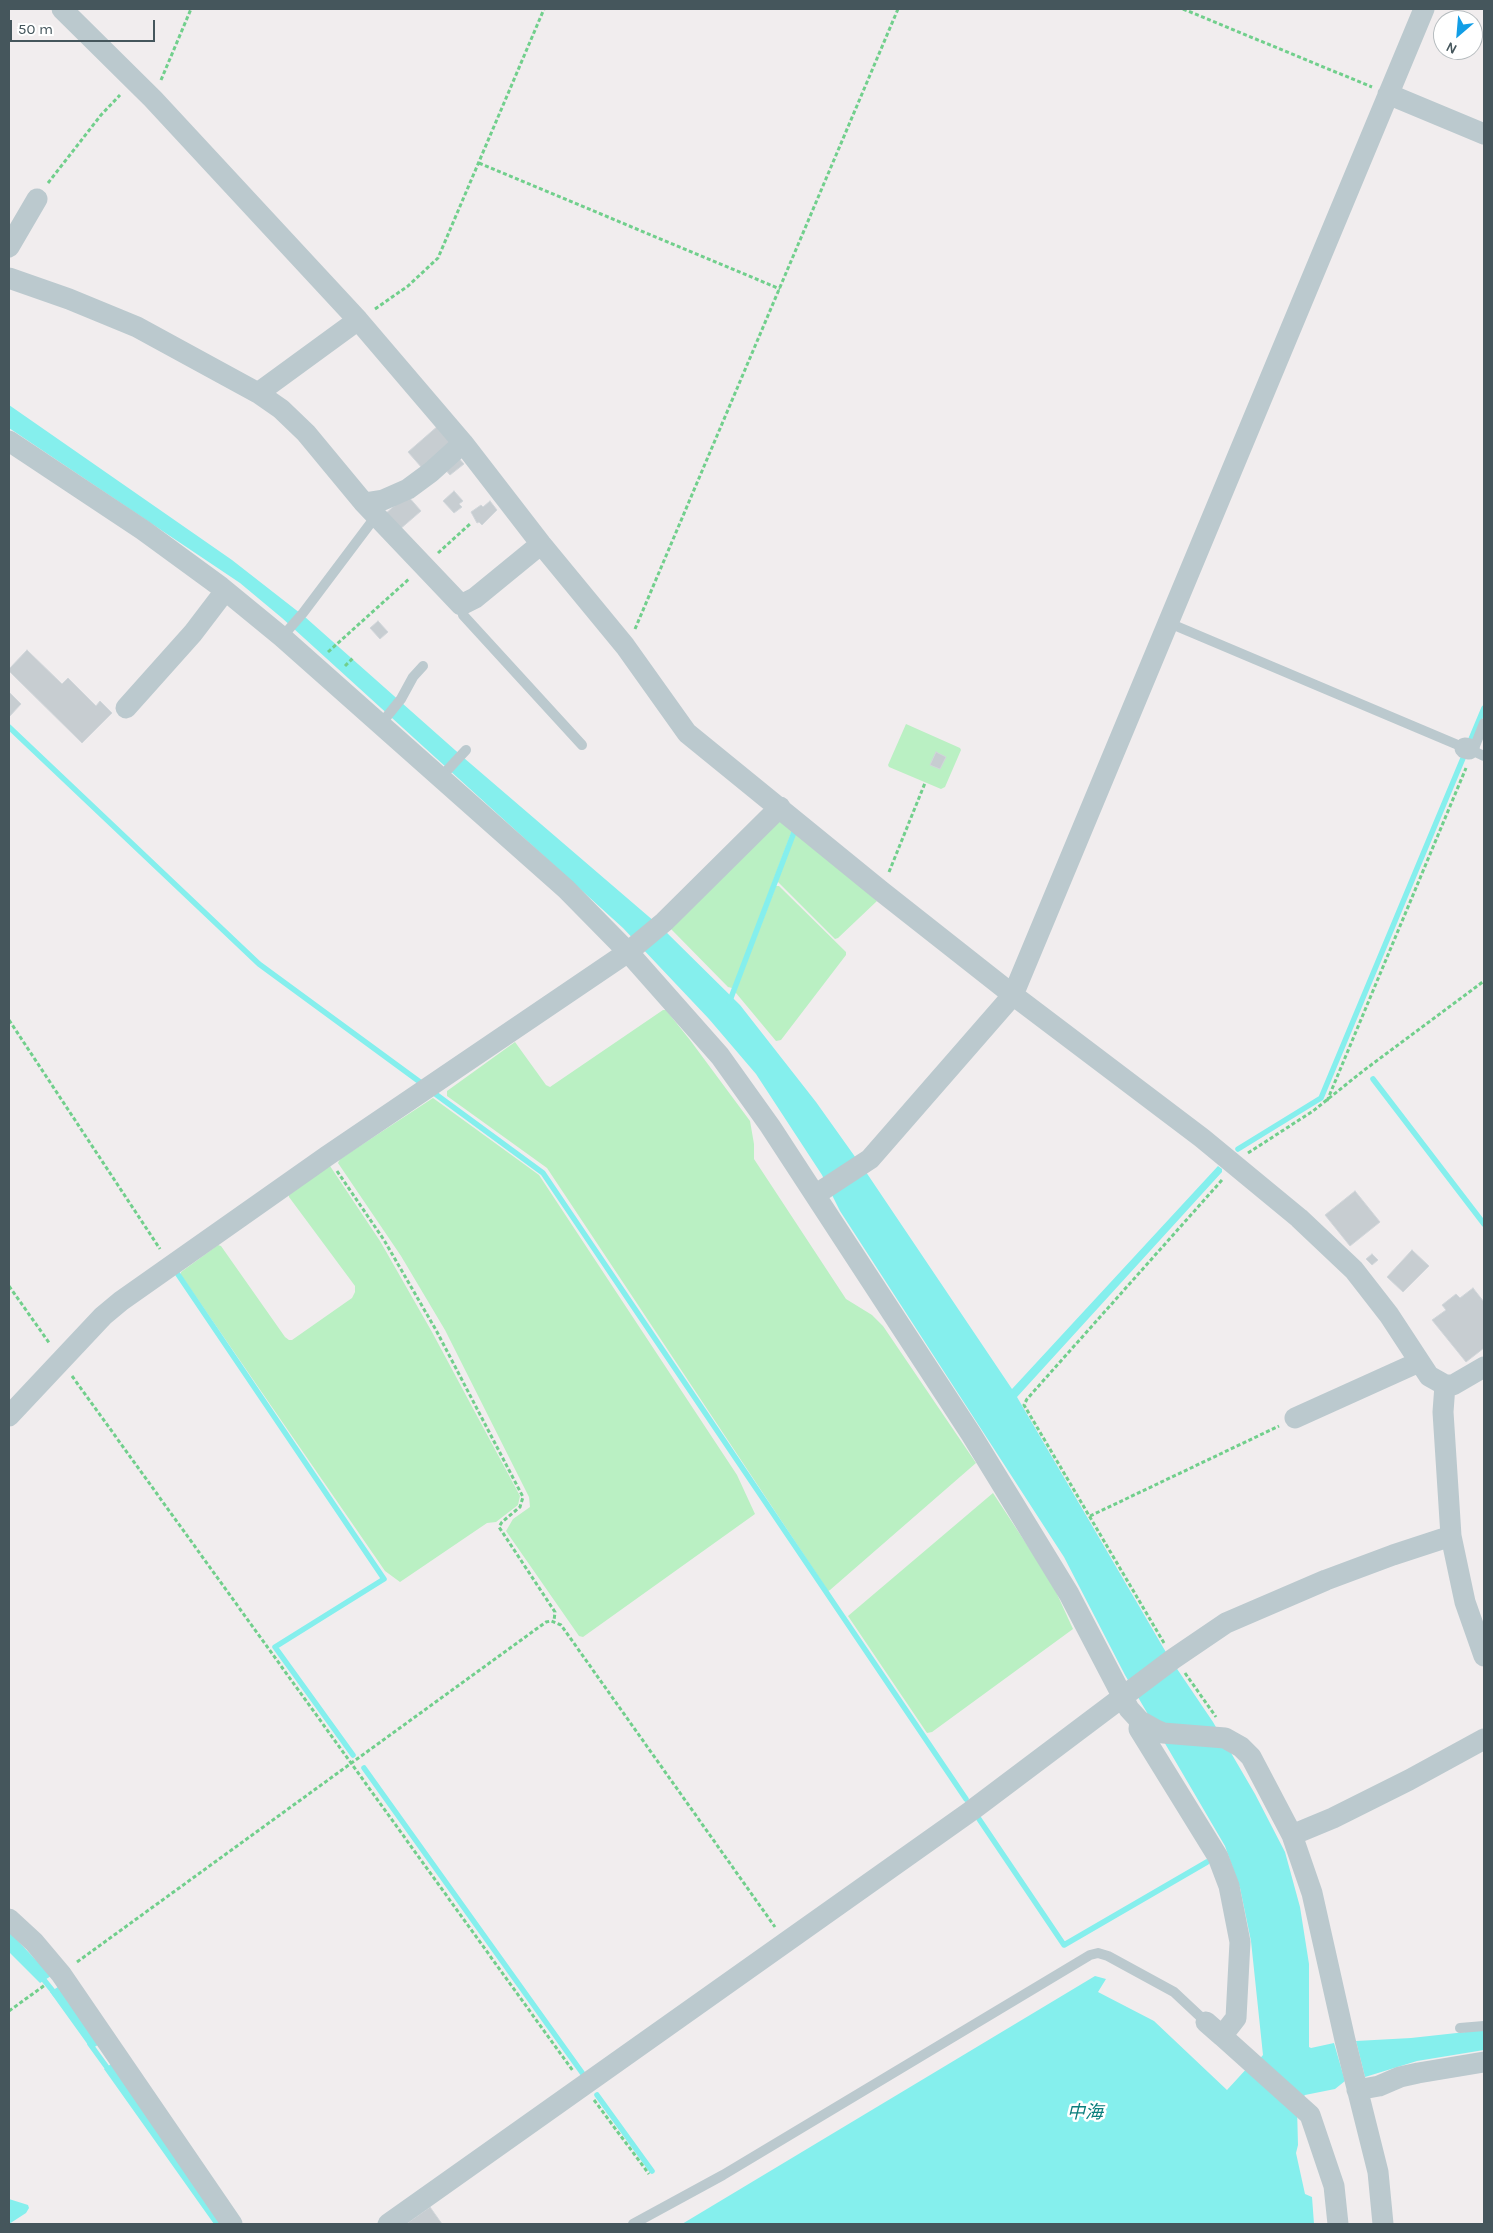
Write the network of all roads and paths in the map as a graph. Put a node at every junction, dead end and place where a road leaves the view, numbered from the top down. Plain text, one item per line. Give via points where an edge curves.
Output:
1 (62, 9) edge
2 (191, 9) edge
3 (544, 9) edge
4 (898, 9) edge
5 (1183, 9) edge
6 (1424, 9) edge
7 (134, 80) junction
8 (1388, 94) junction
9 (153, 99) junction
10 (1484, 134) edge
11 (479, 163) junction
12 (36, 199) joint
13 (9, 246) edge
14 (9, 278) edge
15 (780, 289) junction
16 (358, 320) junction
17 (258, 393) junction
18 (9, 441) edge
19 (463, 443) junction
20 (370, 509) junction
21 (471, 524) dead end
22 (541, 544) junction
23 (424, 566) junction
24 (225, 591) junction
25 (461, 605) junction
26 (1169, 622) junction
27 (284, 635) junction
28 (338, 643) dead end
29 (625, 646) junction
30 (423, 666) dead end
31 (126, 708) dead end
32 (383, 721) junction
33 (1484, 723) edge
34 (582, 745) dead end
35 (1473, 751) edge
36 (464, 752) dead end
37 (443, 775) junction
38 (925, 783) dead end
39 (780, 807) junction
40 (881, 890) junction
41 (632, 949) junction
42 (1484, 981) edge
43 (1013, 995) junction
44 (9, 1020) edge
45 (1327, 1101) junction
46 (327, 1156) junction
47 (1229, 1168) junction
48 (819, 1192) junction
49 (171, 1266) junction
50 (9, 1286) edge
51 (61, 1360) junction
52 (1420, 1362) junction
53 (1484, 1367) edge
54 (1445, 1385) junction
55 (9, 1416) edge
56 (1295, 1418) joint
57 (1090, 1516) junction
58 (1451, 1536) junction
59 (554, 1621) junction
60 (1484, 1656) edge
61 (1174, 1658) junction
62 (1126, 1694) junction
63 (1145, 1724) junction
64 (1227, 1739) junction
65 (1484, 1739) edge
66 (352, 1763) junction
67 (1292, 1835) junction
68 (9, 1919) edge
69 (786, 1942) junction
70 (61, 1974) junction
71 (9, 2011) edge
72 (1206, 2022) joint
73 (1484, 2026) edge
74 (1460, 2028) dead end
75 (1222, 2036) junction
76 (1484, 2062) edge
77 (584, 2086) junction
78 (1356, 2086) junction
79 (649, 2174) dead end
80 (232, 2224) edge
81 (388, 2224) edge
82 (633, 2224) edge
83 (1338, 2224) edge
84 (1383, 2224) edge

1 - 7 street
2 - 9 path
3 - 11 path
4 - 15 path
5 - 8 path
6 - 8 street
7 - 9 street
7 - 12 path via 101,115
8 - 10 street
8 - 26 street
9 - 16 street
11 - 15 path
11 - 16 path via 438,258 408,286
12 - 13 street
14 - 17 street via 138,327
15 - 29 path via 630,642
16 - 17 street
16 - 19 street
17 - 20 street via 282,409 300,427
18 - 24 street via 143,530
19 - 20 street via 432,472
19 - 22 street
20 - 23 street
20 - 27 lane via 304,613
21 - 23 path
22 - 25 street via 475,598
22 - 29 street
23 - 25 street
23 - 28 path
24 - 27 street
24 - 31 street via 193,633
25 - 34 lane via 463,615
26 - 35 lane
26 - 43 street
27 - 32 street
29 - 39 street via 687,733
30 - 32 lane
32 - 37 street
33 - 35 lane
35 - 45 path
36 - 37 lane
37 - 41 street
38 - 40 path
39 - 40 street
39 - 41 street via 664,922
40 - 43 street
41 - 46 street
41 - 48 street via 720,1056
42 - 45 path
43 - 47 street via 1202,1138
43 - 48 street via 870,1159
44 - 49 path
45 - 47 path
46 - 49 street
46 - 59 path via 384,1240 436,1330 523,1497 522,1505 499,1527 555,1612
47 - 52 street via 1299,1218 1354,1270
47 - 57 path via 1025,1401 1024,1405
48 - 62 street via 1069,1594
49 - 51 street via 115,1306
50 - 51 path
51 - 55 street
51 - 66 path
52 - 54 street via 1429,1376
52 - 56 street
53 - 54 street via 1462,1382
54 - 58 street via 1443,1412
56 - 57 path
57 - 61 path
58 - 60 street via 1465,1602
58 - 61 street via 1270,1603 1226,1623
59 - 66 path via 546,1622
59 - 69 path via 561,1625
61 - 62 street
61 - 64 path via 1216,1716
62 - 63 street
62 - 69 street via 971,1811
63 - 64 street via 1163,1733
63 - 75 street via 1139,1729 1218,1857 1229,1886 1240,1942 1236,2018
64 - 67 street via 1241,1746 1251,1757
65 - 67 street via 1401,1784
66 - 70 path
66 - 77 path
67 - 78 street via 1312,1893
68 - 70 street
69 - 77 street
70 - 71 path
70 - 80 street
72 - 75 street
72 - 82 lane via 1174,1992 1108,1956 1090,1955 724,2175
73 - 74 lane
75 - 83 street via 1310,2115 1334,2186
76 - 78 street via 1418,2072 1379,2086
77 - 79 path
77 - 81 street
78 - 84 street via 1378,2172

